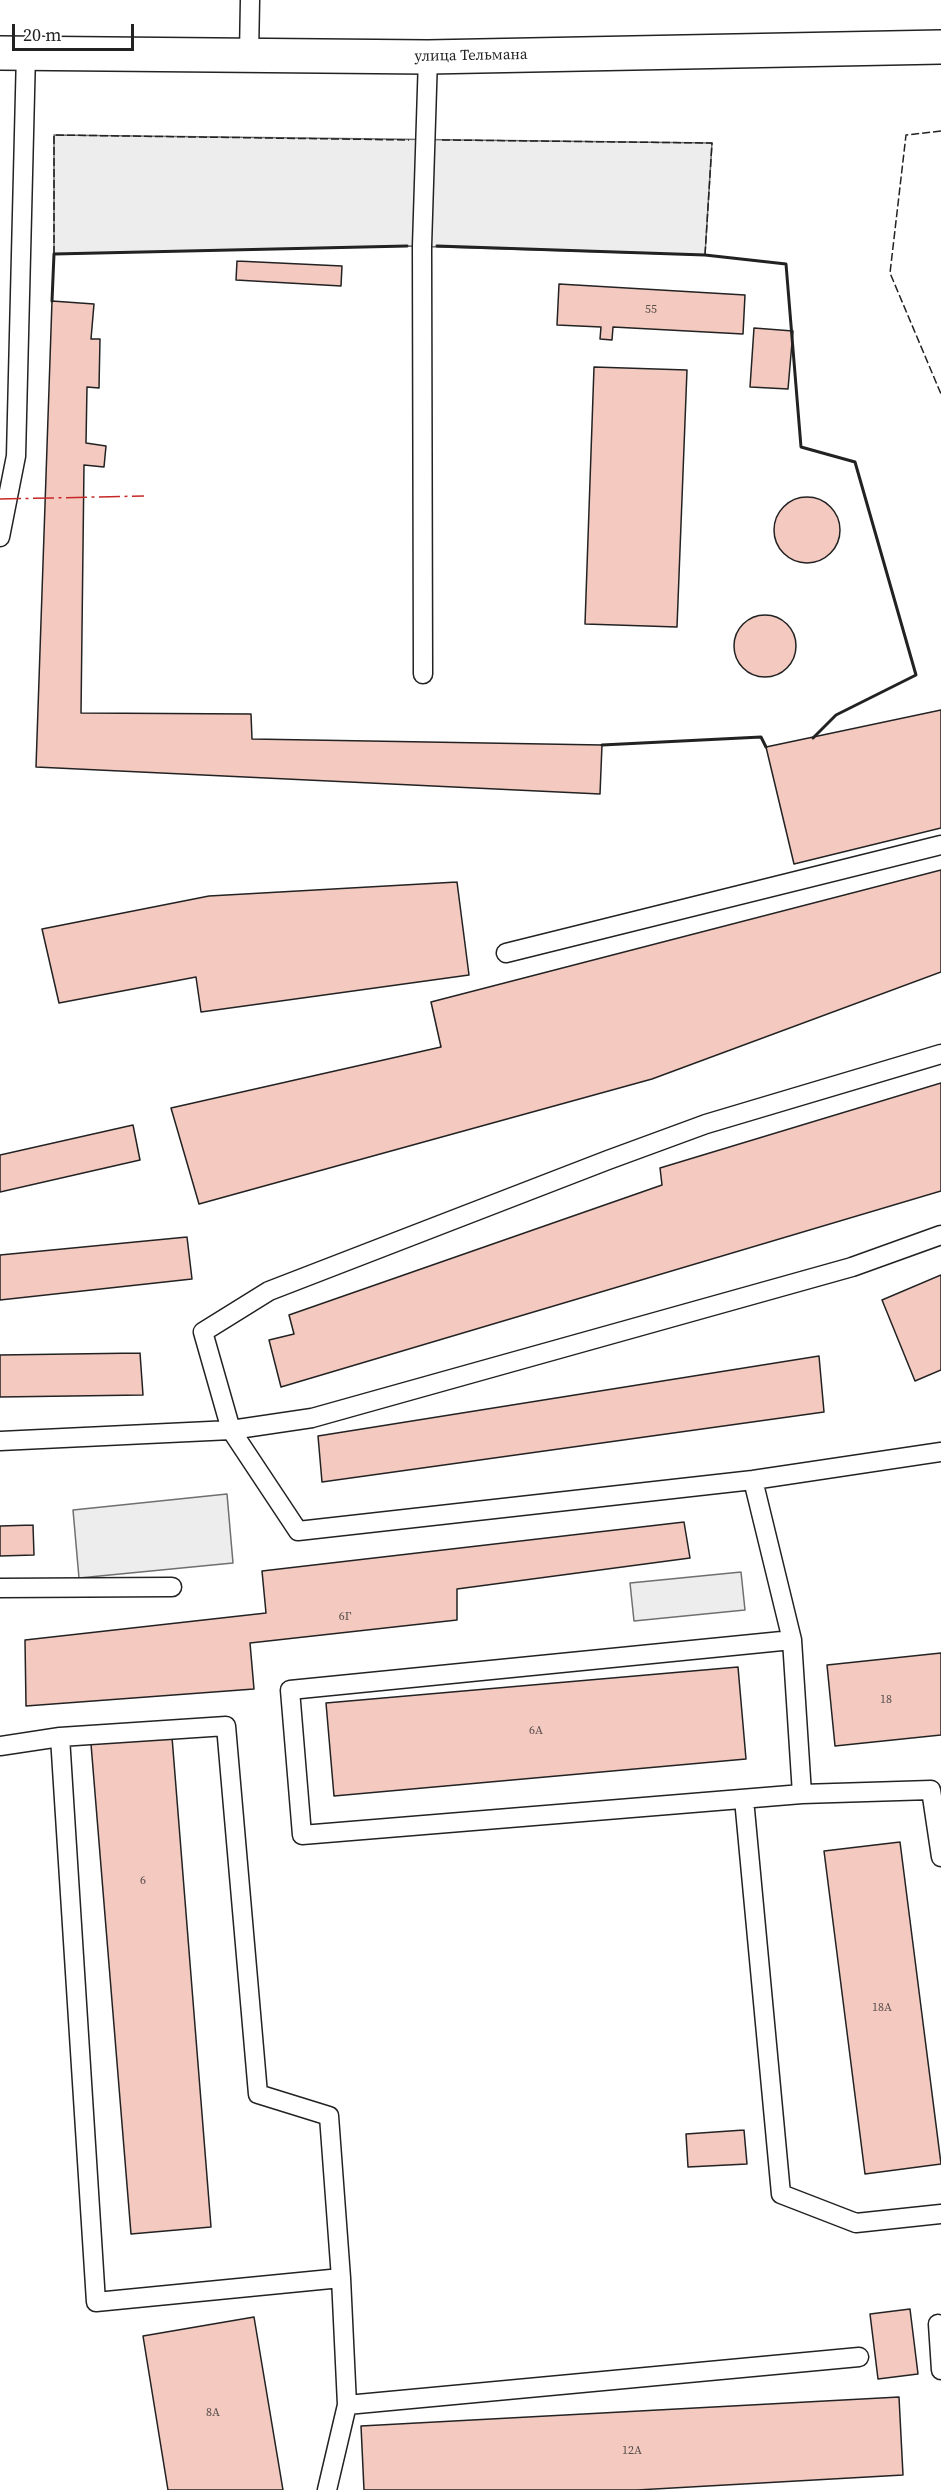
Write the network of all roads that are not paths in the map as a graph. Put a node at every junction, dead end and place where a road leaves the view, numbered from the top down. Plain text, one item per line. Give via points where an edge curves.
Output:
1 (250, 0) edge
2 (941, 47) edge
3 (13, 53) edge
4 (249, 56) junction
5 (428, 57) junction
6 (0, 537) edge
7 (423, 674) dead end
8 (941, 845) edge
9 (506, 953) dead end
10 (941, 1054) edge
11 (941, 1235) edge
12 (231, 1430) junction
13 (0, 1441) edge
14 (941, 1452) edge
15 (753, 1480) junction
16 (172, 1587) dead end
17 (0, 1588) edge
18 (792, 1640) junction
19 (60, 1737) junction
20 (0, 1746) edge
21 (936, 1790) edge
22 (802, 1794) junction
23 (744, 1800) junction
24 (941, 1857) edge
25 (941, 2214) edge
26 (341, 2278) junction
27 (938, 2324) dead end
28 (859, 2356) dead end
29 (941, 2370) edge
30 (347, 2405) junction
31 (327, 2490) edge

1 - 4 lane
2 - 5 main road, улица Тельмана
3 - 4 main road, улица Тельмана
3 - 6 lane via 16,456
4 - 5 main road, улица Тельмана
5 - 7 lane via 422,246
8 - 9 lane
10 - 12 lane via 706,1124 270,1291 203,1332
11 - 12 lane via 852,1267 323,1415
12 - 13 lane
12 - 15 lane via 298,1531
14 - 15 lane
15 - 18 lane
16 - 17 lane
18 - 22 lane
18 - 23 lane via 290,1690 302,1835
19 - 20 lane
19 - 26 lane via 226,1726 258,2094 329,2116
19 - 26 lane via 96,2302
21 - 22 lane
21 - 24 lane
22 - 23 lane
23 - 25 lane via 781,2194 856,2223
26 - 30 lane
27 - 29 lane
28 - 30 lane
30 - 31 lane

